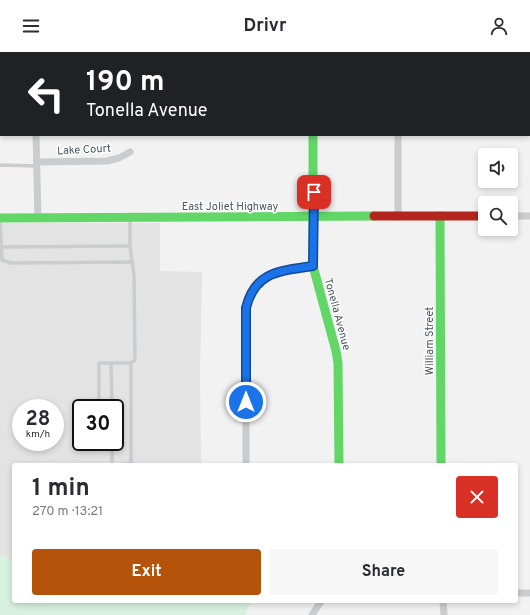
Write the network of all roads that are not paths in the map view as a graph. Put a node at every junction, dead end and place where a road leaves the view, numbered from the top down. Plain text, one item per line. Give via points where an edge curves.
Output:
1 (36, 136) edge
2 (313, 136) edge
3 (398, 136) edge
4 (130, 152) dead end
5 (37, 164) junction
6 (0, 166) edge
7 (440, 216) junction
8 (478, 216) edge
9 (518, 216) edge
10 (530, 216) edge
11 (314, 217) junction
12 (398, 217) junction
13 (0, 218) edge
14 (38, 218) junction
15 (130, 218) junction
16 (130, 246) junction
17 (1, 247) edge
18 (132, 262) junction
19 (313, 266) junction
20 (111, 363) junction
21 (131, 363) junction
22 (99, 399) edge
23 (112, 399) edge
24 (112, 451) edge
25 (112, 463) edge
26 (131, 463) edge
27 (246, 463) edge
28 (339, 463) edge
29 (441, 463) edge
30 (518, 593) edge
31 (530, 593) edge
32 (320, 603) edge
33 (443, 603) edge
34 (312, 615) edge
35 (444, 615) edge

1 - 5 street
2 - 11 street, Tonella Avenue
3 - 12 street
4 - 5 street, Lake Court via 107,162
5 - 6 lane
5 - 14 street
7 - 8 street, East Joliet Highway
7 - 12 street, East Joliet Highway
7 - 29 street, William Street
9 - 10 street
11 - 12 street, East Joliet Highway
11 - 15 street, East Joliet Highway
11 - 19 street, Tonella Avenue
13 - 14 street, East Joliet Highway
13 - 17 lane
14 - 15 street, East Joliet Highway
15 - 16 lane
16 - 17 lane
16 - 18 lane
17 - 18 lane via 2,260 11,263
18 - 21 lane via 135,360
19 - 27 street via 265,277 248,300
19 - 28 street, Tonella Avenue via 338,363
20 - 21 lane
20 - 22 lane via 99,363
20 - 23 lane
21 - 26 lane
24 - 25 lane
30 - 31 street
32 - 34 street
33 - 35 street

